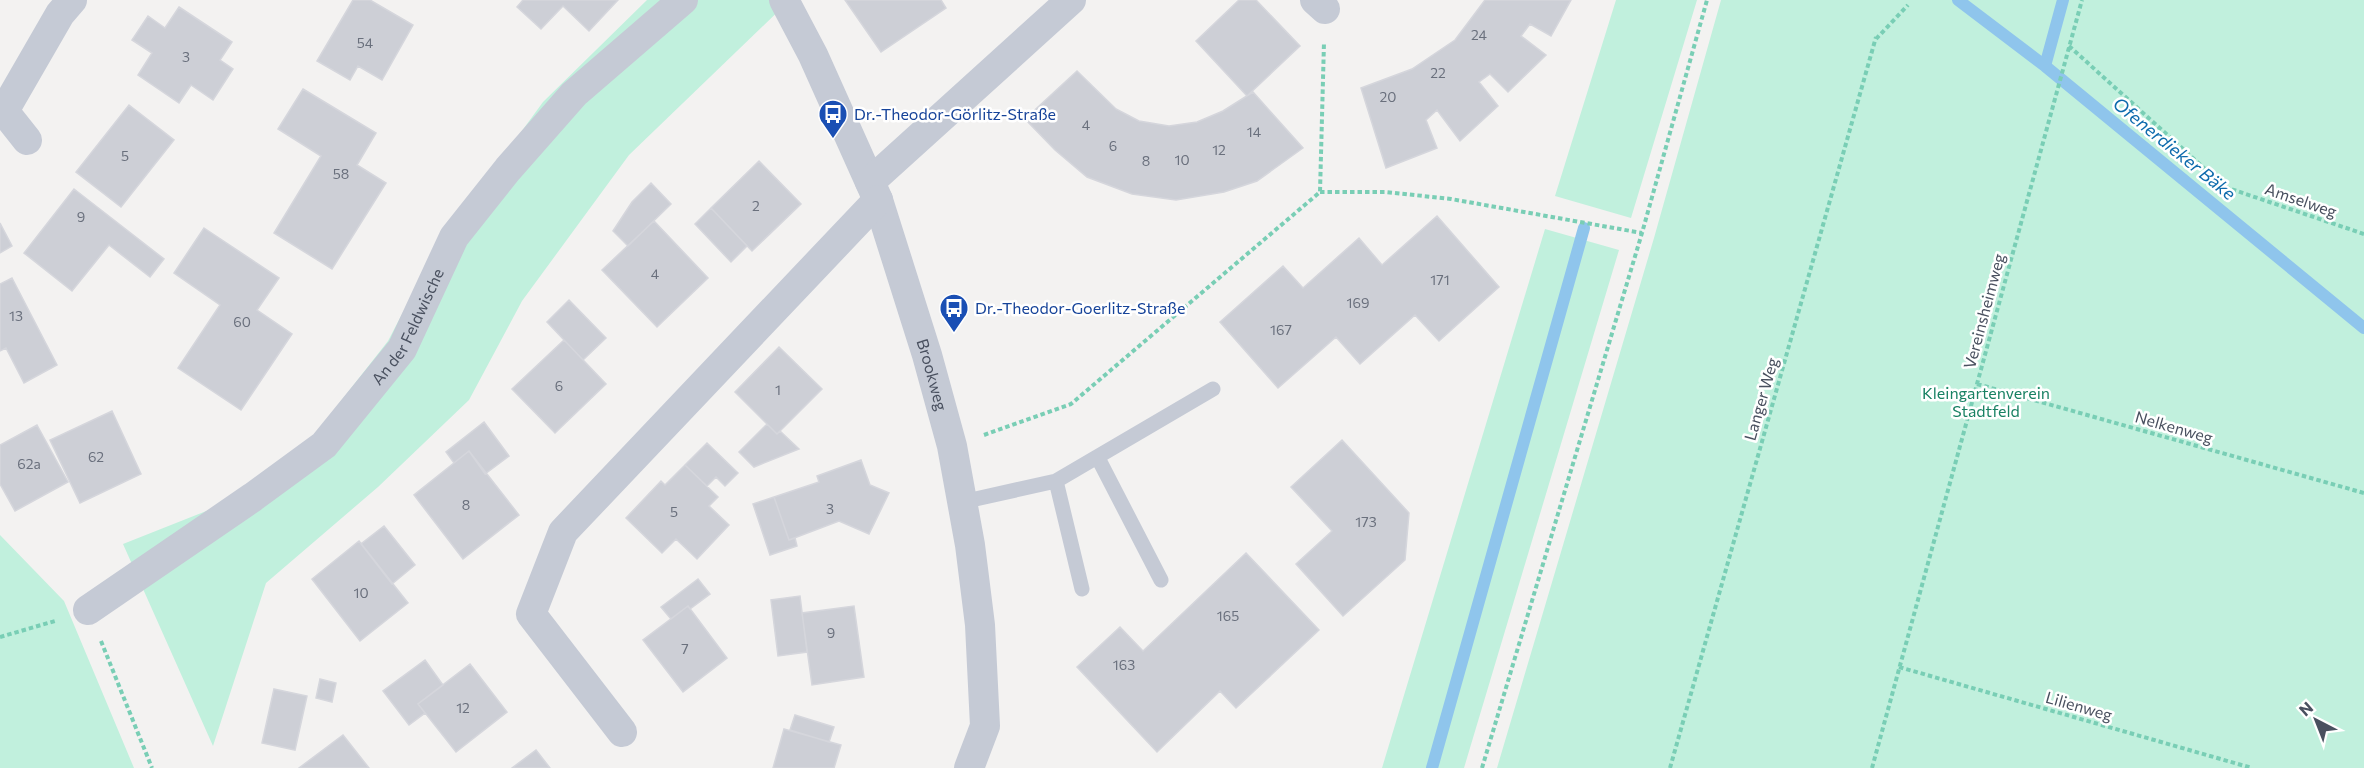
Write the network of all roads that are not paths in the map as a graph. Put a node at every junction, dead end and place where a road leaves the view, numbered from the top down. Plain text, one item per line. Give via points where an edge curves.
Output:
1 (72, 0) edge
2 (683, 0) edge
3 (784, 0) edge
4 (1071, 0) edge
5 (27, 140) dead end
6 (874, 191) junction
7 (1213, 388) dead end
8 (1098, 458) junction
9 (1056, 481) junction
10 (962, 502) junction
11 (1161, 580) dead end
12 (1082, 589) dead end
13 (88, 610) road end
14 (622, 732) dead end
15 (969, 768) edge

1 - 5 street via 4,111
2 - 13 street, An der Feldwische via 574,94 508,169 454,237 402,349 324,445
3 - 6 street, Brookweg
4 - 6 street
6 - 10 street, Brookweg via 927,355 952,446
6 - 14 street via 563,532 531,614
7 - 8 lane
8 - 9 lane
8 - 11 lane
9 - 10 lane
9 - 12 lane
10 - 15 street, Brookweg via 980,625 986,726

